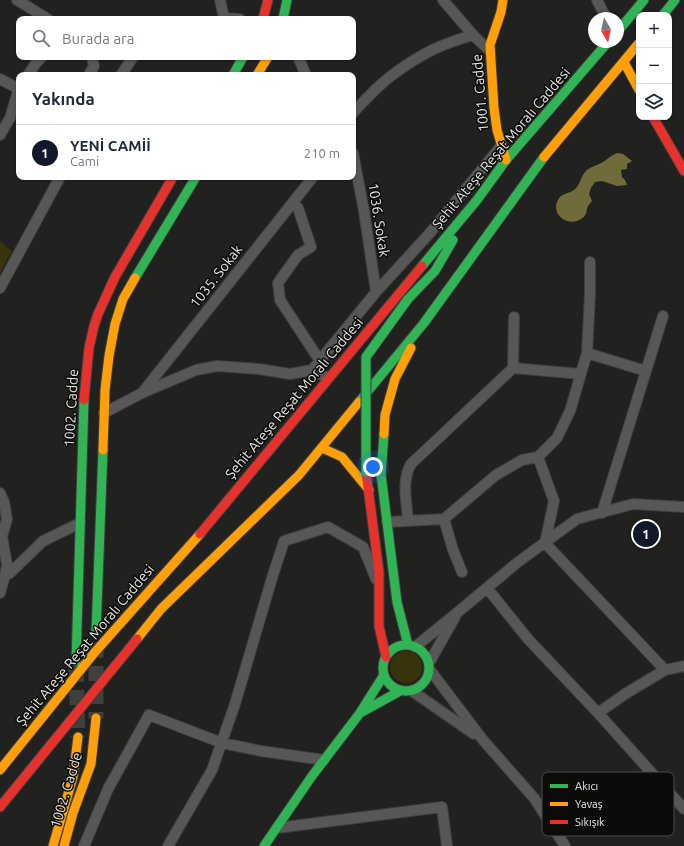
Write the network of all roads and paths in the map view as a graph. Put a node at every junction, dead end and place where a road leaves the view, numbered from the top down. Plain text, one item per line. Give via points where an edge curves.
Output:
1 (18, 0) edge
2 (220, 0) edge
3 (268, 0) edge
4 (287, 0) edge
5 (443, 0) edge
6 (503, 0) edge
7 (597, 0) edge
8 (644, 0) edge
9 (675, 0) edge
10 (603, 12) edge
11 (665, 12) edge
12 (43, 16) edge
13 (223, 16) edge
14 (264, 16) edge
15 (284, 16) edge
16 (624, 24) edge
17 (473, 35) junction
18 (603, 48) edge
19 (636, 48) edge
20 (490, 51) junction
21 (39, 60) edge
22 (93, 60) edge
23 (131, 60) edge
24 (241, 60) edge
25 (266, 60) edge
26 (299, 60) edge
27 (624, 62) junction
28 (30, 72) edge
29 (90, 72) edge
30 (123, 72) edge
31 (234, 72) edge
32 (259, 72) edge
33 (305, 72) edge
34 (0, 79) edge
35 (636, 84) edge
36 (16, 87) edge
37 (16, 99) edge
38 (356, 110) edge
39 (655, 120) edge
40 (0, 135) edge
41 (501, 146) junction
42 (506, 160) junction
43 (356, 169) edge
44 (684, 171) edge
45 (58, 180) edge
46 (310, 180) edge
47 (181, 181) edge
48 (477, 200) junction
49 (293, 202) junction
50 (590, 262) dead end
51 (0, 288) edge
52 (376, 292) junction
53 (663, 316) dead end
54 (514, 317) dead end
55 (424, 323) junction
56 (587, 353) junction
57 (320, 361) junction
58 (514, 368) junction
59 (312, 370) junction
60 (646, 371) junction
61 (581, 374) junction
62 (328, 378) junction
63 (142, 393) junction
64 (94, 413) junction
65 (322, 448) junction
66 (538, 458) junction
67 (369, 490) junction
68 (0, 493) edge
69 (684, 508) edge
70 (602, 513) junction
71 (444, 519) junction
72 (408, 521) junction
73 (387, 522) junction
74 (90, 523) junction
75 (1, 536) edge
76 (545, 543) junction
77 (462, 572) dead end
78 (5, 575) junction
79 (379, 586) junction
80 (487, 588) junction
81 (0, 593) edge
82 (458, 612) junction
83 (96, 632) tunnel mouth
84 (412, 646) junction
85 (386, 657) junction
86 (76, 662) tunnel mouth
87 (429, 666) junction
88 (684, 666) edge
89 (665, 670) junction
90 (384, 675) junction
91 (400, 691) junction
92 (412, 691) junction
93 (360, 713) junction
94 (598, 713) junction
95 (96, 718) tunnel mouth
96 (78, 737) tunnel mouth
97 (483, 740) junction
98 (222, 743) junction
99 (324, 760) junction
100 (0, 770) edge
101 (651, 772) edge
102 (674, 798) edge
103 (0, 807) edge
104 (684, 809) edge
105 (542, 810) edge
106 (277, 828) junction
107 (559, 836) edge
108 (53, 846) edge
109 (64, 846) edge
110 (84, 846) edge
111 (168, 846) edge
112 (264, 846) edge
113 (447, 846) edge
114 (565, 846) edge

1 - 12 street
2 - 13 street
3 - 14 main road
4 - 15 main road
5 - 17 street
6 - 20 main road, 1001. Cadde
7 - 10 street
8 - 16 main road
9 - 11 main road
17 - 20 street
17 - 38 street via 432,50 411,63 382,83
18 - 42 main road, Şehit Ateşe Reşat Moralı Caddesi
19 - 27 main road
20 - 41 main road, 1001. Cadde via 494,108
21 - 28 street
22 - 29 street via 94,66
23 - 30 street
24 - 31 main road
25 - 32 main road
26 - 33 street
27 - 35 main road
27 - 55 main road via 543,158
34 - 36 street
37 - 40 street via 10,118
39 - 44 main road
41 - 42 main road, 1001. Cadde
41 - 52 street via 429,234
42 - 48 main road, Şehit Ateşe Reşat Moralı Caddesi
43 - 52 street, 1036. Sokak
45 - 51 street
46 - 49 street, 1035. Sokak
47 - 64 main road, 1002. Cadde via 124,299 115,324 105,390
47 - 64 main road, 1002. Cadde via 115,277 98,314 89,348 84,399
48 - 62 main road, Şehit Ateşe Reşat Moralı Caddesi
48 - 67 main road, bridge via 435,271 408,299 366,357 366,472
49 - 57 street via 298,208 311,247 298,255 278,283 280,300
49 - 63 street, 1035. Sokak
50 - 56 street
52 - 57 street
53 - 60 street
54 - 58 street
55 - 65 main road
55 - 73 main road via 396,379 386,415 381,474
56 - 60 street
56 - 61 street
57 - 59 street
58 - 61 street
58 - 72 street via 411,464 405,484
59 - 62 street
59 - 63 street via 290,374 217,366 196,370
60 - 70 street
61 - 66 street via 570,411 557,438
62 - 100 main road, Şehit Ateşe Reşat Moralı Caddesi via 201,532 95,652
63 - 64 street
64 - 74 main road, 1002. Cadde
64 - 74 main road, 1002. Cadde
65 - 67 main road via 342,457
65 - 103 main road via 299,476 161,609
66 - 71 street via 522,460 496,475
66 - 76 street via 554,501
67 - 79 main road
68 - 75 street via 7,518
69 - 70 street via 633,504
70 - 76 street via 577,519
71 - 72 street
71 - 77 street
72 - 73 street
73 - 84 main road via 397,602
74 - 78 street via 43,541
74 - 83 main road, 1002. Cadde
74 - 86 main road, 1002. Cadde
75 - 78 street via 7,565
76 - 80 street
76 - 89 street
78 - 81 street
79 - 85 main road via 379,626
79 - 98 street via 363,547 328,527 284,541
80 - 82 street
80 - 94 street via 528,639
82 - 84 street
82 - 87 street
84 - 85 main road via 396,648
84 - 87 main road via 421,650
85 - 90 main road
87 - 92 main road via 428,677 424,683
87 - 97 street
88 - 89 street
89 - 94 street
90 - 91 main road via 388,682
90 - 93 main road
91 - 92 main road
91 - 93 main road
92 - 97 street
93 - 99 main road
94 - 101 street
95 - 109 main road, 1002. Cadde via 91,764
96 - 108 main road, 1002. Cadde via 73,778
97 - 105 street
98 - 99 street
98 - 110 street via 149,715 108,789
98 - 111 street via 212,770
99 - 106 main road
102 - 104 street
106 - 112 main road
106 - 113 street via 442,807
107 - 114 street

